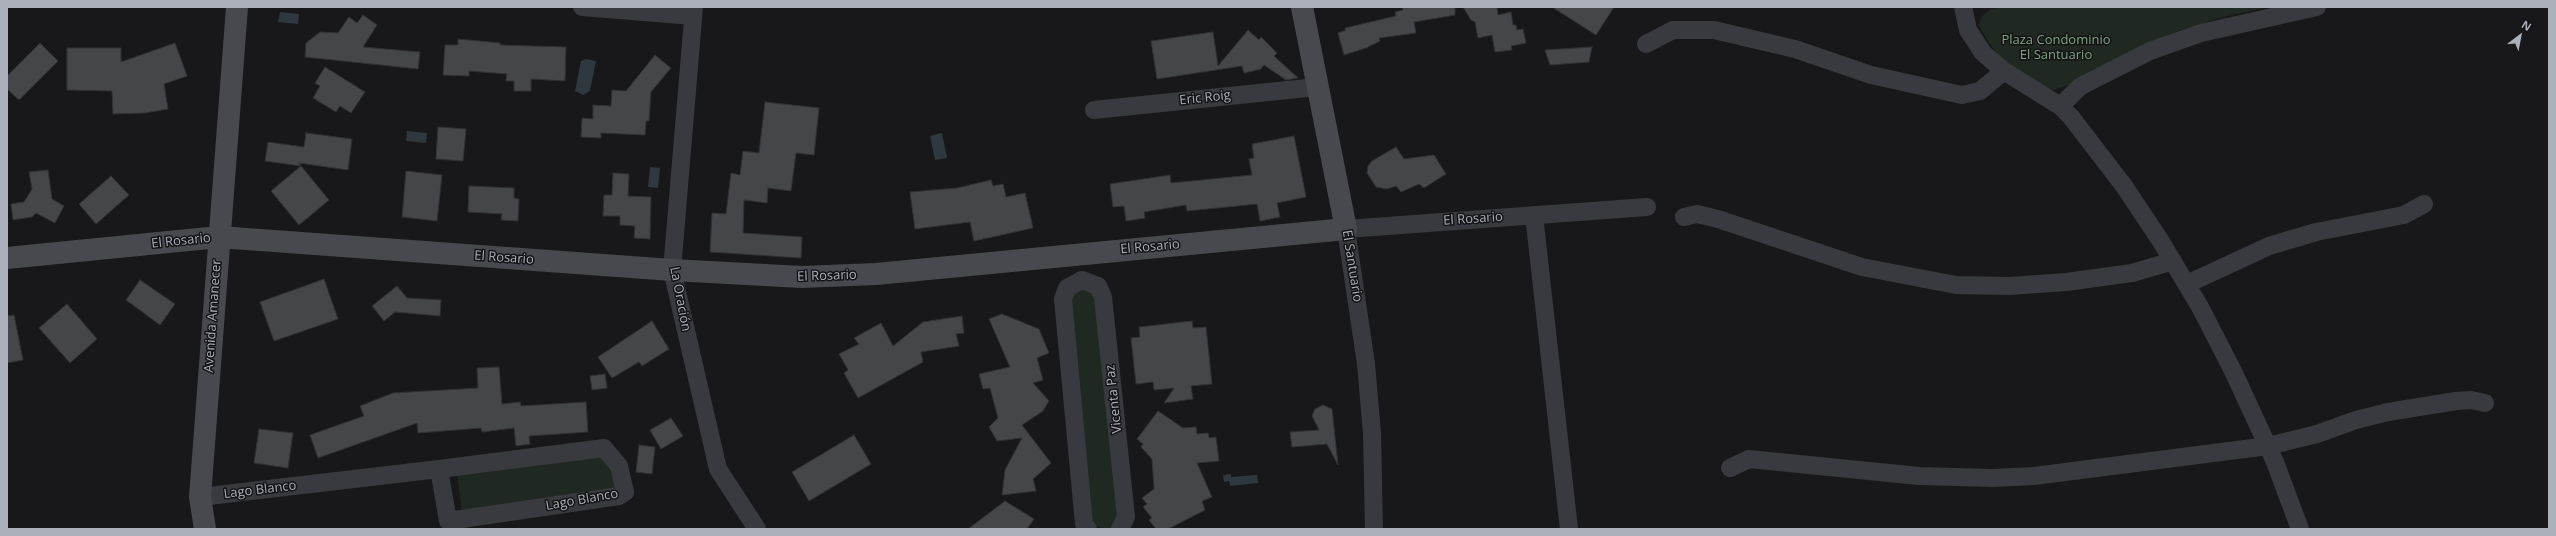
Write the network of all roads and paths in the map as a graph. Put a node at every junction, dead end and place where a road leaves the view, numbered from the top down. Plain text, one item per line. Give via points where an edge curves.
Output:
1 (237, 7) edge
2 (582, 7) edge
3 (1302, 7) edge
4 (1963, 7) edge
5 (2317, 7) edge
6 (694, 12) edge
7 (1646, 44) dead end
8 (2004, 71) junction
9 (1317, 87) junction
10 (2060, 106) junction
11 (1094, 110) dead end
12 (2424, 204) dead end
13 (1647, 207) dead end
14 (1534, 215) junction
15 (1684, 217) dead end
16 (1346, 229) junction
17 (219, 237) junction
18 (1079, 254) junction
19 (7, 258) edge
20 (2173, 260) junction
21 (672, 270) junction
22 (1082, 280) junction
23 (2187, 284) junction
24 (2485, 403) dead end
25 (2268, 446) junction
26 (1730, 468) dead end
27 (439, 469) junction
28 (200, 496) junction
29 (206, 529) edge
30 (757, 529) edge
31 (1088, 529) edge
32 (1120, 529) edge
33 (1374, 529) edge
34 (1569, 529) edge
35 (2300, 529) edge

1 - 17 street, Avenida Amanecer
2 - 6 street
3 - 9 street, El Santuario
4 - 8 street via 1968,30 1975,43
5 - 10 street via 2201,33 2150,51 2081,86
6 - 21 street, La Oración
7 - 8 street via 1674,30 1714,30 1795,49 1871,75 1962,94 1980,90
8 - 10 street
9 - 11 street, Eric Roig
9 - 16 street, El Santuario
10 - 20 street via 2094,146
12 - 23 street via 2404,215 2316,232 2269,246
13 - 14 street, El Rosario
14 - 16 street, El Rosario
14 - 34 street
15 - 20 street via 1697,214 1718,219 1862,267 1956,285 2010,286 2066,282 2132,273
16 - 18 street, El Rosario
16 - 33 street, El Santuario via 1366,364 1372,432
17 - 19 street, El Rosario
17 - 21 street, El Rosario
17 - 28 street, Avenida Amanecer
18 - 21 street, El Rosario via 839,277 759,276
18 - 22 street
20 - 23 street
21 - 30 street, La Oración via 718,470
22 - 31 street via 1071,284 1064,293 1063,300 1084,524
22 - 32 street, Vicenta Paz via 1098,286 1104,297 1126,517
23 - 25 street via 2224,352
24 - 25 street via 2472,400 2456,401 2388,412
25 - 26 street via 2070,473 2008,478 1905,475 1749,460
25 - 35 street
27 - 27 street, Lago Blanco via 604,448 619,466 625,492 619,496 448,521
27 - 28 street, Lago Blanco
28 - 29 street, Avenida Amanecer

